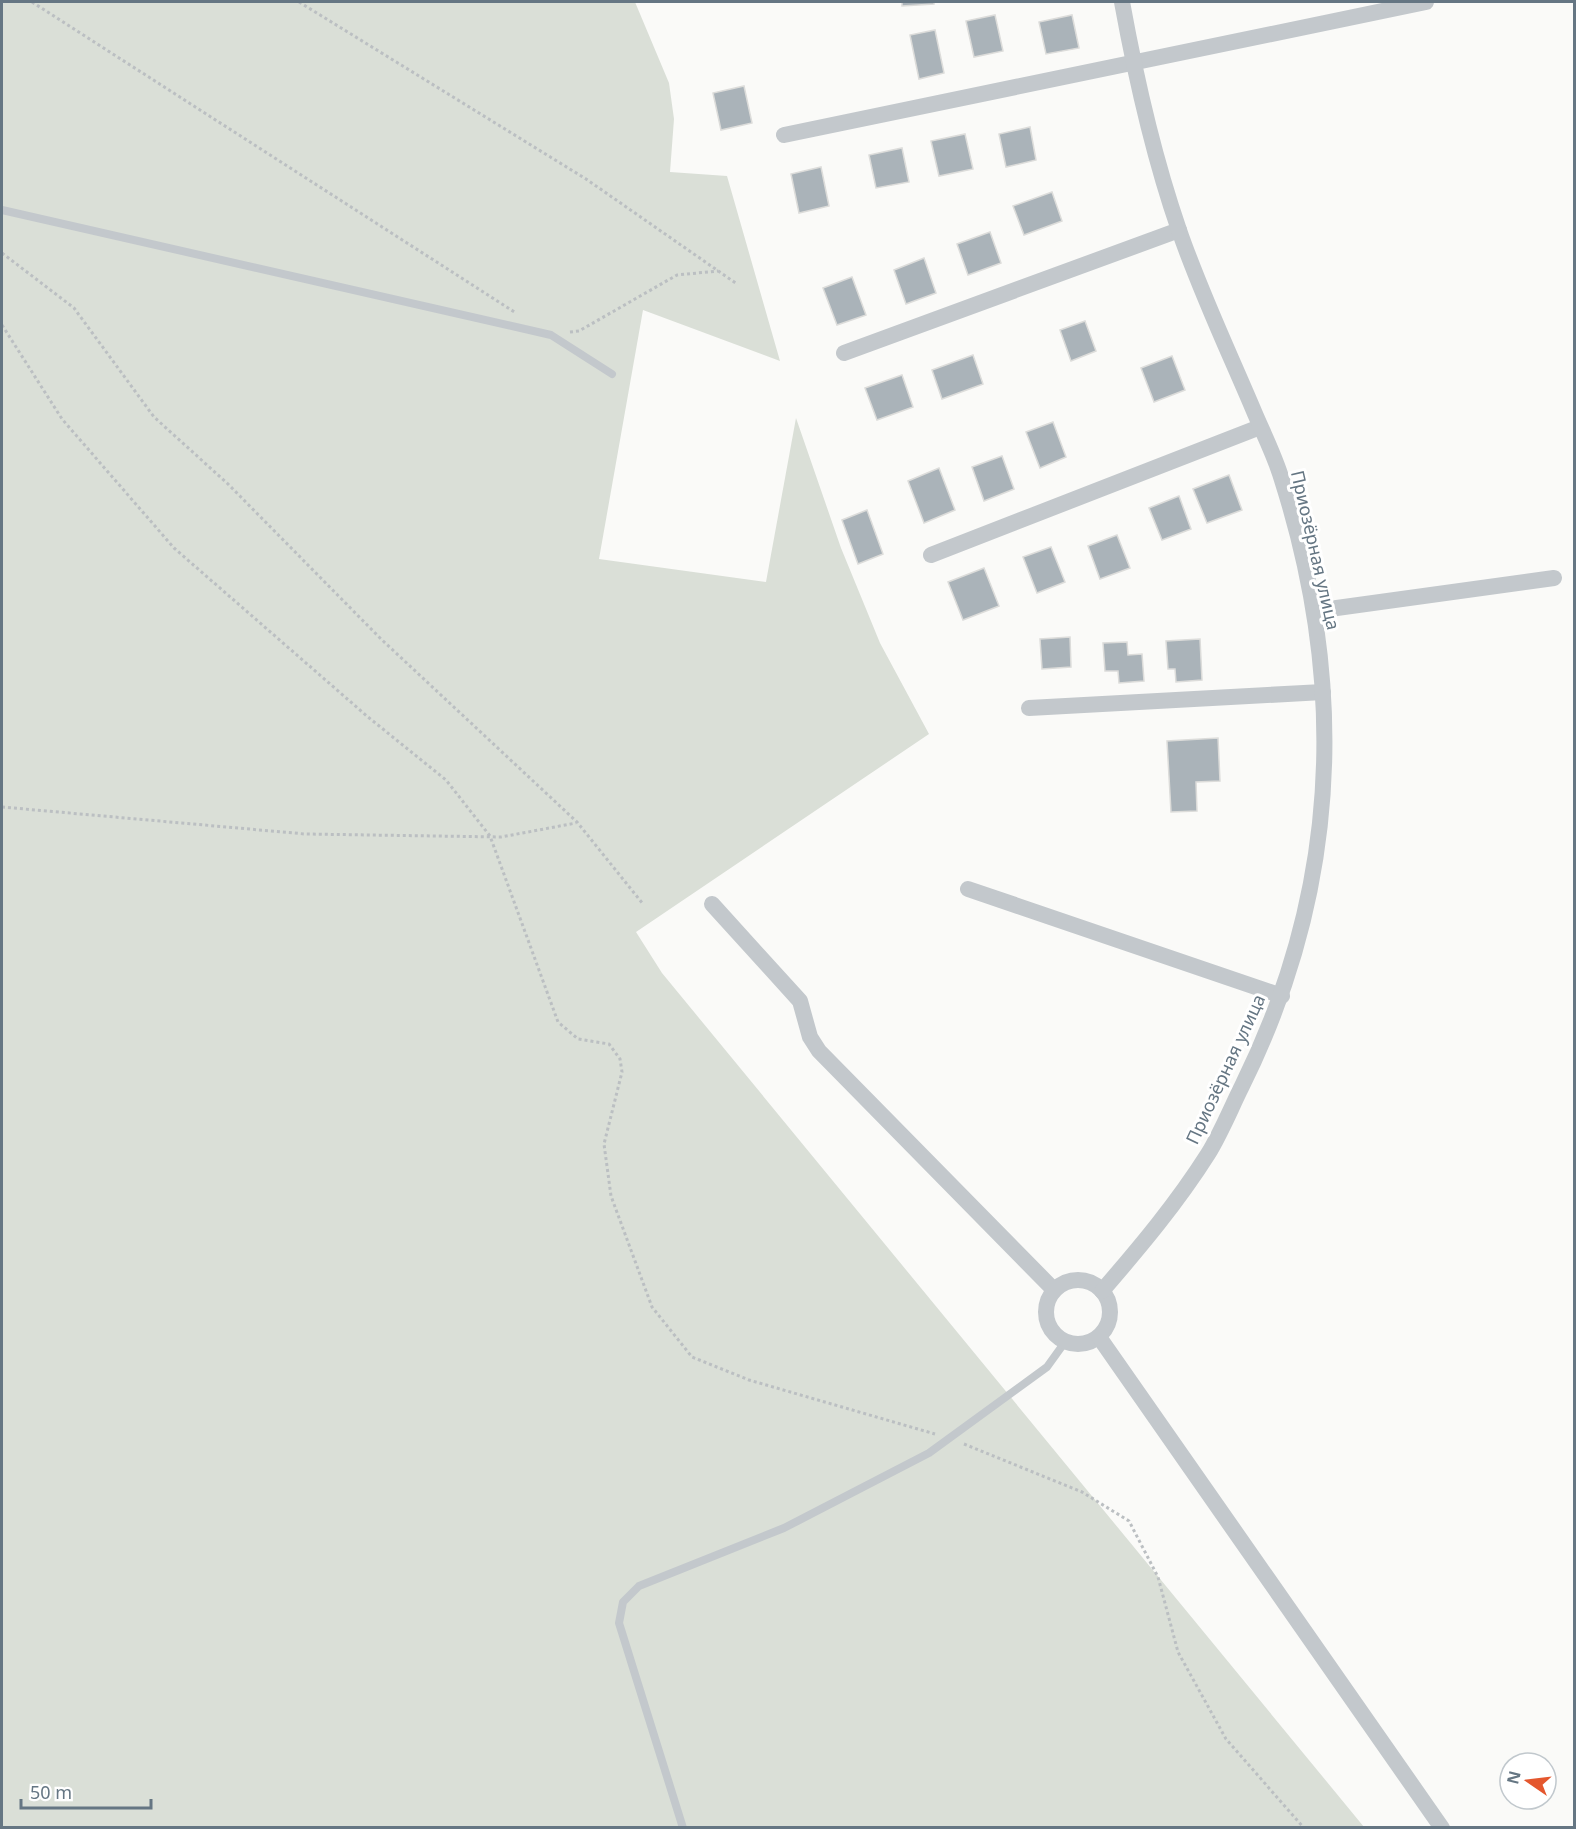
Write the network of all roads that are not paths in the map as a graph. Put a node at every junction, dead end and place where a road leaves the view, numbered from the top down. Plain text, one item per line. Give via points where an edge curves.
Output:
1 (1122, 2) edge
2 (1426, 2) edge
3 (1133, 62) junction
4 (784, 135) dead end
5 (2, 210) edge
6 (1179, 230) junction
7 (844, 353) dead end
8 (612, 374) dead end
9 (1260, 427) junction
10 (931, 555) dead end
11 (1554, 578) dead end
12 (1315, 611) junction
13 (1323, 692) junction
14 (1029, 708) dead end
15 (968, 889) dead end
16 (712, 904) dead end
17 (1282, 996) junction
18 (1054, 1290) junction
19 (1102, 1291) junction
20 (1099, 1337) junction
21 (1065, 1342) junction
22 (683, 1827) edge
23 (1442, 1827) edge

1 - 3 street, Приозёрная улица
2 - 3 street
3 - 4 street
3 - 6 street, Приозёрная улица via 1141,105
5 - 8 lane via 551,335
6 - 7 street
6 - 9 street, Приозёрная улица
9 - 10 street
9 - 12 street, Приозёрная улица via 1282,478
11 - 12 street
12 - 13 street, Приозёрная улица
13 - 14 street
13 - 17 street, Приозёрная улица via 1322,824 1302,932
15 - 17 street
16 - 18 street via 800,1000 810,1037 819,1051
17 - 19 street, Приозёрная улица via 1265,1040 1209,1152 1161,1222
18 - 19 street via 1078,1280
18 - 21 street via 1045,1314 1051,1331
19 - 20 street via 1110,1315
20 - 21 street via 1083,1344
20 - 23 street
21 - 22 lane via 1047,1367 929,1453 784,1528 639,1586 623,1602 619,1623

